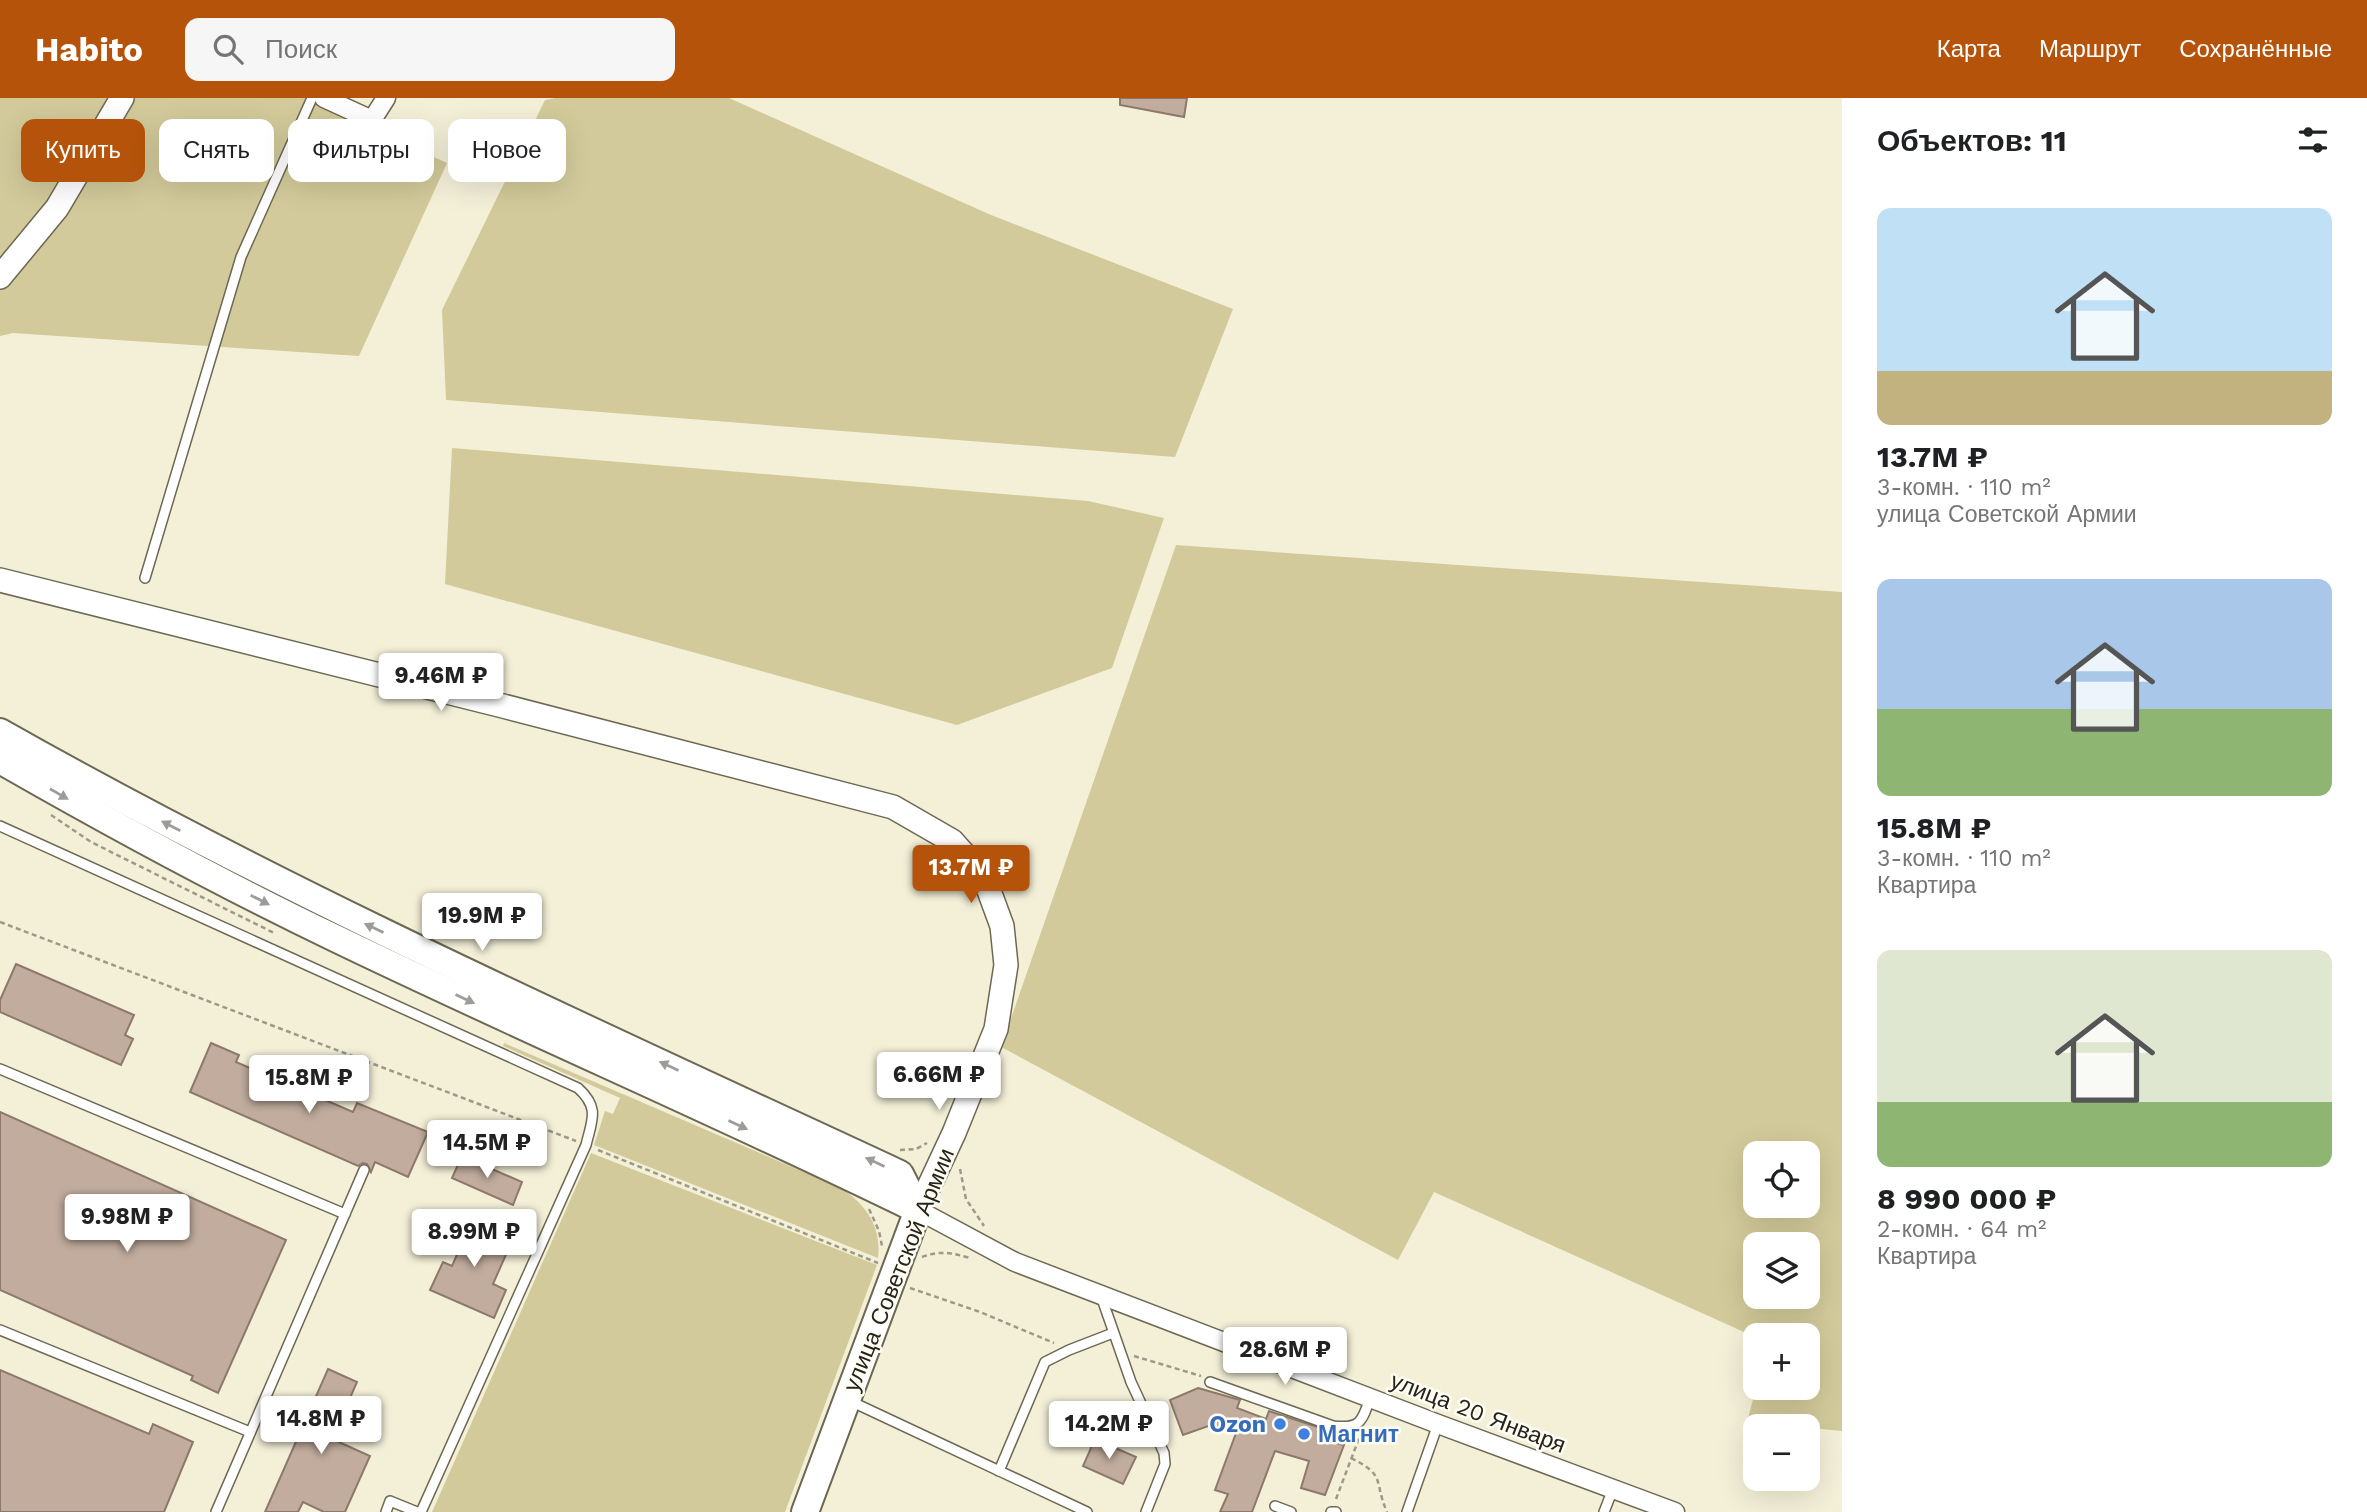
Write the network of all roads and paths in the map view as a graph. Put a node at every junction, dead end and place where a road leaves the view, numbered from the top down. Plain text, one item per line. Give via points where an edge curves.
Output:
1 (122, 98) edge
2 (312, 98) edge
3 (324, 98) edge
4 (386, 98) edge
5 (7, 264) edge
6 (145, 578) dead end
7 (0, 579) edge
8 (0, 732) edge
9 (0, 760) edge
10 (0, 826) edge
11 (0, 922) edge
12 (0, 1069) edge
13 (586, 1145) junction
14 (364, 1170) dead end
15 (918, 1210) junction
16 (345, 1214) junction
17 (879, 1263) dead end
18 (907, 1287) dead end
19 (1101, 1296) junction
20 (0, 1330) edge
21 (1113, 1333) junction
22 (1069, 1350) junction
23 (1120, 1352) junction
24 (1210, 1382) joint
25 (1370, 1398) junction
26 (846, 1400) junction
27 (1438, 1424) junction
28 (1355, 1426) junction
29 (250, 1432) junction
30 (1351, 1458) junction
31 (999, 1471) junction
32 (1613, 1489) junction
33 (1275, 1506) dead end
34 (216, 1512) edge
35 (386, 1512) edge
36 (419, 1512) edge
37 (805, 1512) edge
38 (1087, 1512) edge
39 (1146, 1512) edge
40 (1291, 1512) edge
41 (1333, 1512) edge
42 (1387, 1512) edge
43 (1407, 1512) edge
44 (1604, 1512) edge
45 (1675, 1512) edge

1 - 5 street via 57,208
2 - 6 lane via 241,257
3 - 4 street via 372,120
7 - 15 street, улица Советской Армии via 893,807 952,841 984,877 1002,926 1006,965 996,1029
15 -> 8 main road via 901,1174 355,919 121,800
9 -> 15 main road via 111,824 335,938
10 - 13 lane via 578,1088 593,1106
11 - 13 path
12 - 16 lane
13 - 17 path
13 - 36 lane
14 - 16 lane
15 - 19 street, улица 20 Января via 1015,1262
15 - 26 main road, улица Советской Армии
16 - 29 lane
18 - 22 path via 981,1312
19 - 21 lane
19 - 25 street, улица 20 Января
20 - 29 lane
21 - 22 lane
21 - 23 lane
22 - 31 lane via 1045,1362
23 - 24 path
23 - 39 lane via 1164,1453 1165,1464
24 - 28 lane via 1333,1426
25 - 27 street, улица 20 Января
25 - 28 lane via 1363,1420
26 - 31 lane
26 - 37 main road, улица Советской Армии
27 - 32 street, улица 20 Января
27 - 43 lane
28 - 30 path via 1358,1441
29 - 34 lane
30 - 41 path
30 - 42 path via 1376,1475
31 - 38 lane
32 - 44 lane
32 - 45 street, улица 20 Января
33 - 40 lane
35 - 36 lane via 390,1501

